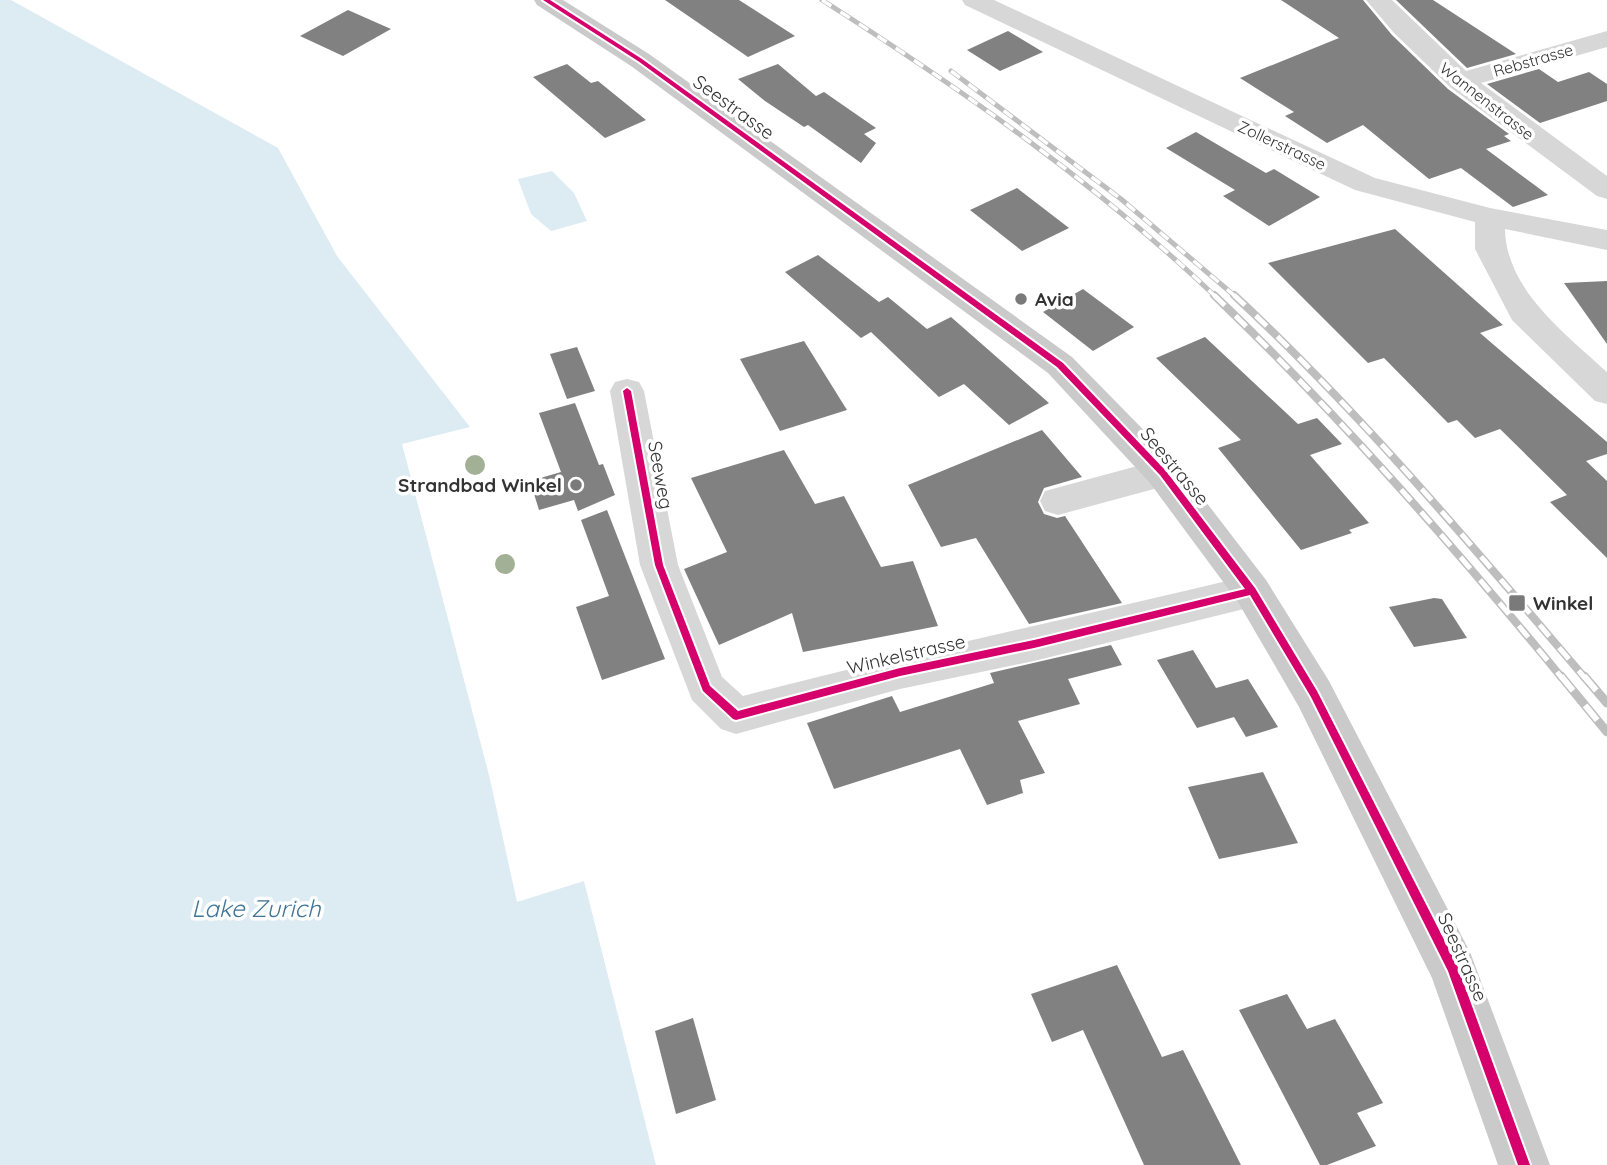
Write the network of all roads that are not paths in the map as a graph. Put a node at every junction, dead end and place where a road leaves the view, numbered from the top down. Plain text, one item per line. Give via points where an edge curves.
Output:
1 (546, 0) edge
2 (974, 0) edge
3 (1378, 0) edge
4 (1607, 39) edge
5 (1459, 82) junction
6 (1607, 190) edge
7 (1490, 217) junction
8 (1607, 240) edge
9 (627, 391) dead end
10 (1607, 393) edge
11 (1163, 473) junction
12 (1058, 501) dead end
13 (659, 565) joint
14 (1252, 591) junction
15 (1524, 1165) edge

1 - 11 main road, Seestrasse via 640,60 1060,365
2 - 7 street, Zollerstrasse via 1365,184
3 - 5 street, Wannenstrasse
4 - 5 street, Rebstrasse
5 - 6 street, Wannenstrasse
7 - 8 street, Zollerstrasse
7 - 10 street via 1490,249 1523,312
9 - 13 street, Seeweg
11 - 12 street
11 - 14 main road, Seestrasse
13 - 14 street, Winkelstrasse via 706,688 736,716 900,672
14 - 15 main road, Seestrasse via 1314,694 1453,969

